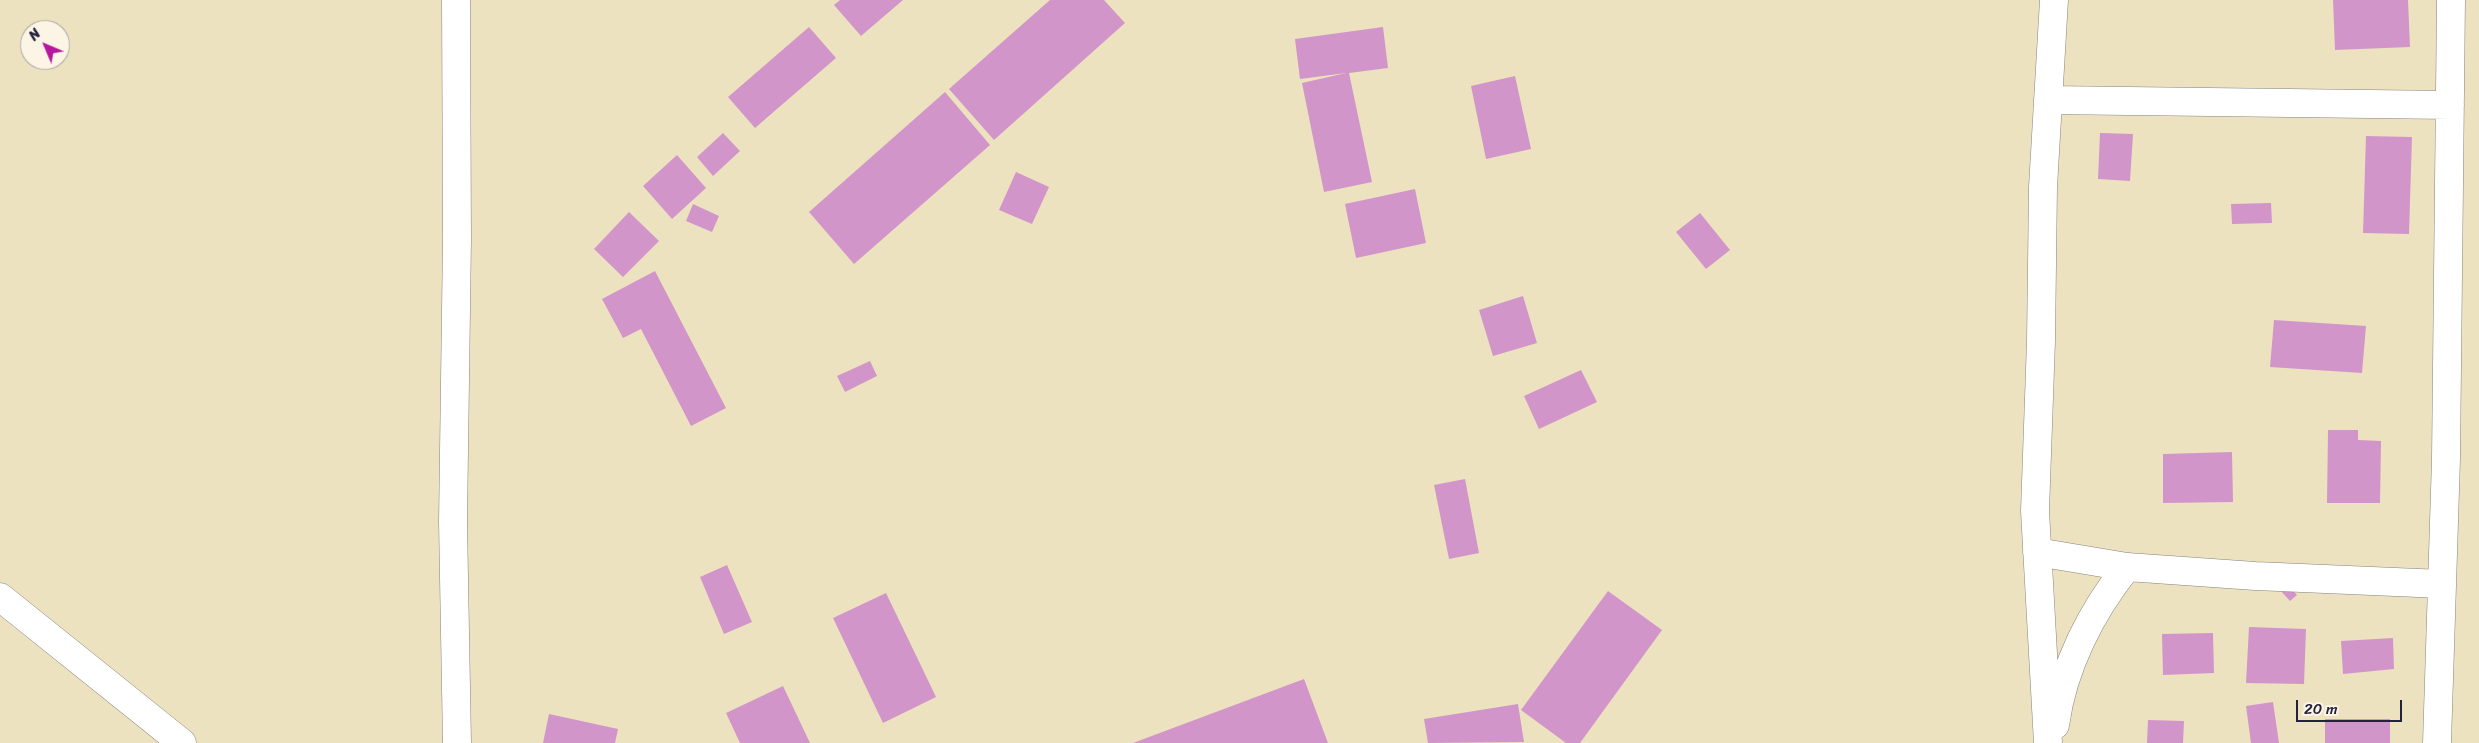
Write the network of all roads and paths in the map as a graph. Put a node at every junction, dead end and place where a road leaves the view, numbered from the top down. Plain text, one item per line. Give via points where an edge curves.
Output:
1 (456, 0) edge
2 (2054, 0) edge
3 (2451, 0) edge
4 (2048, 100) junction
5 (2450, 105) junction
6 (2037, 552) junction
7 (2127, 567) junction
8 (2442, 584) junction
9 (0, 598) edge
10 (182, 743) edge
11 (457, 743) edge
12 (2048, 743) edge
13 (2052, 743) edge
14 (2437, 743) edge

1 - 11 street via 453,522
2 - 4 street
3 - 5 street
4 - 5 street
4 - 6 street via 2042,187 2042,341 2034,511
5 - 8 street
6 - 7 street
6 - 12 street
7 - 8 street
7 - 13 street via 2104,596 2072,661
8 - 14 street
9 - 10 street

